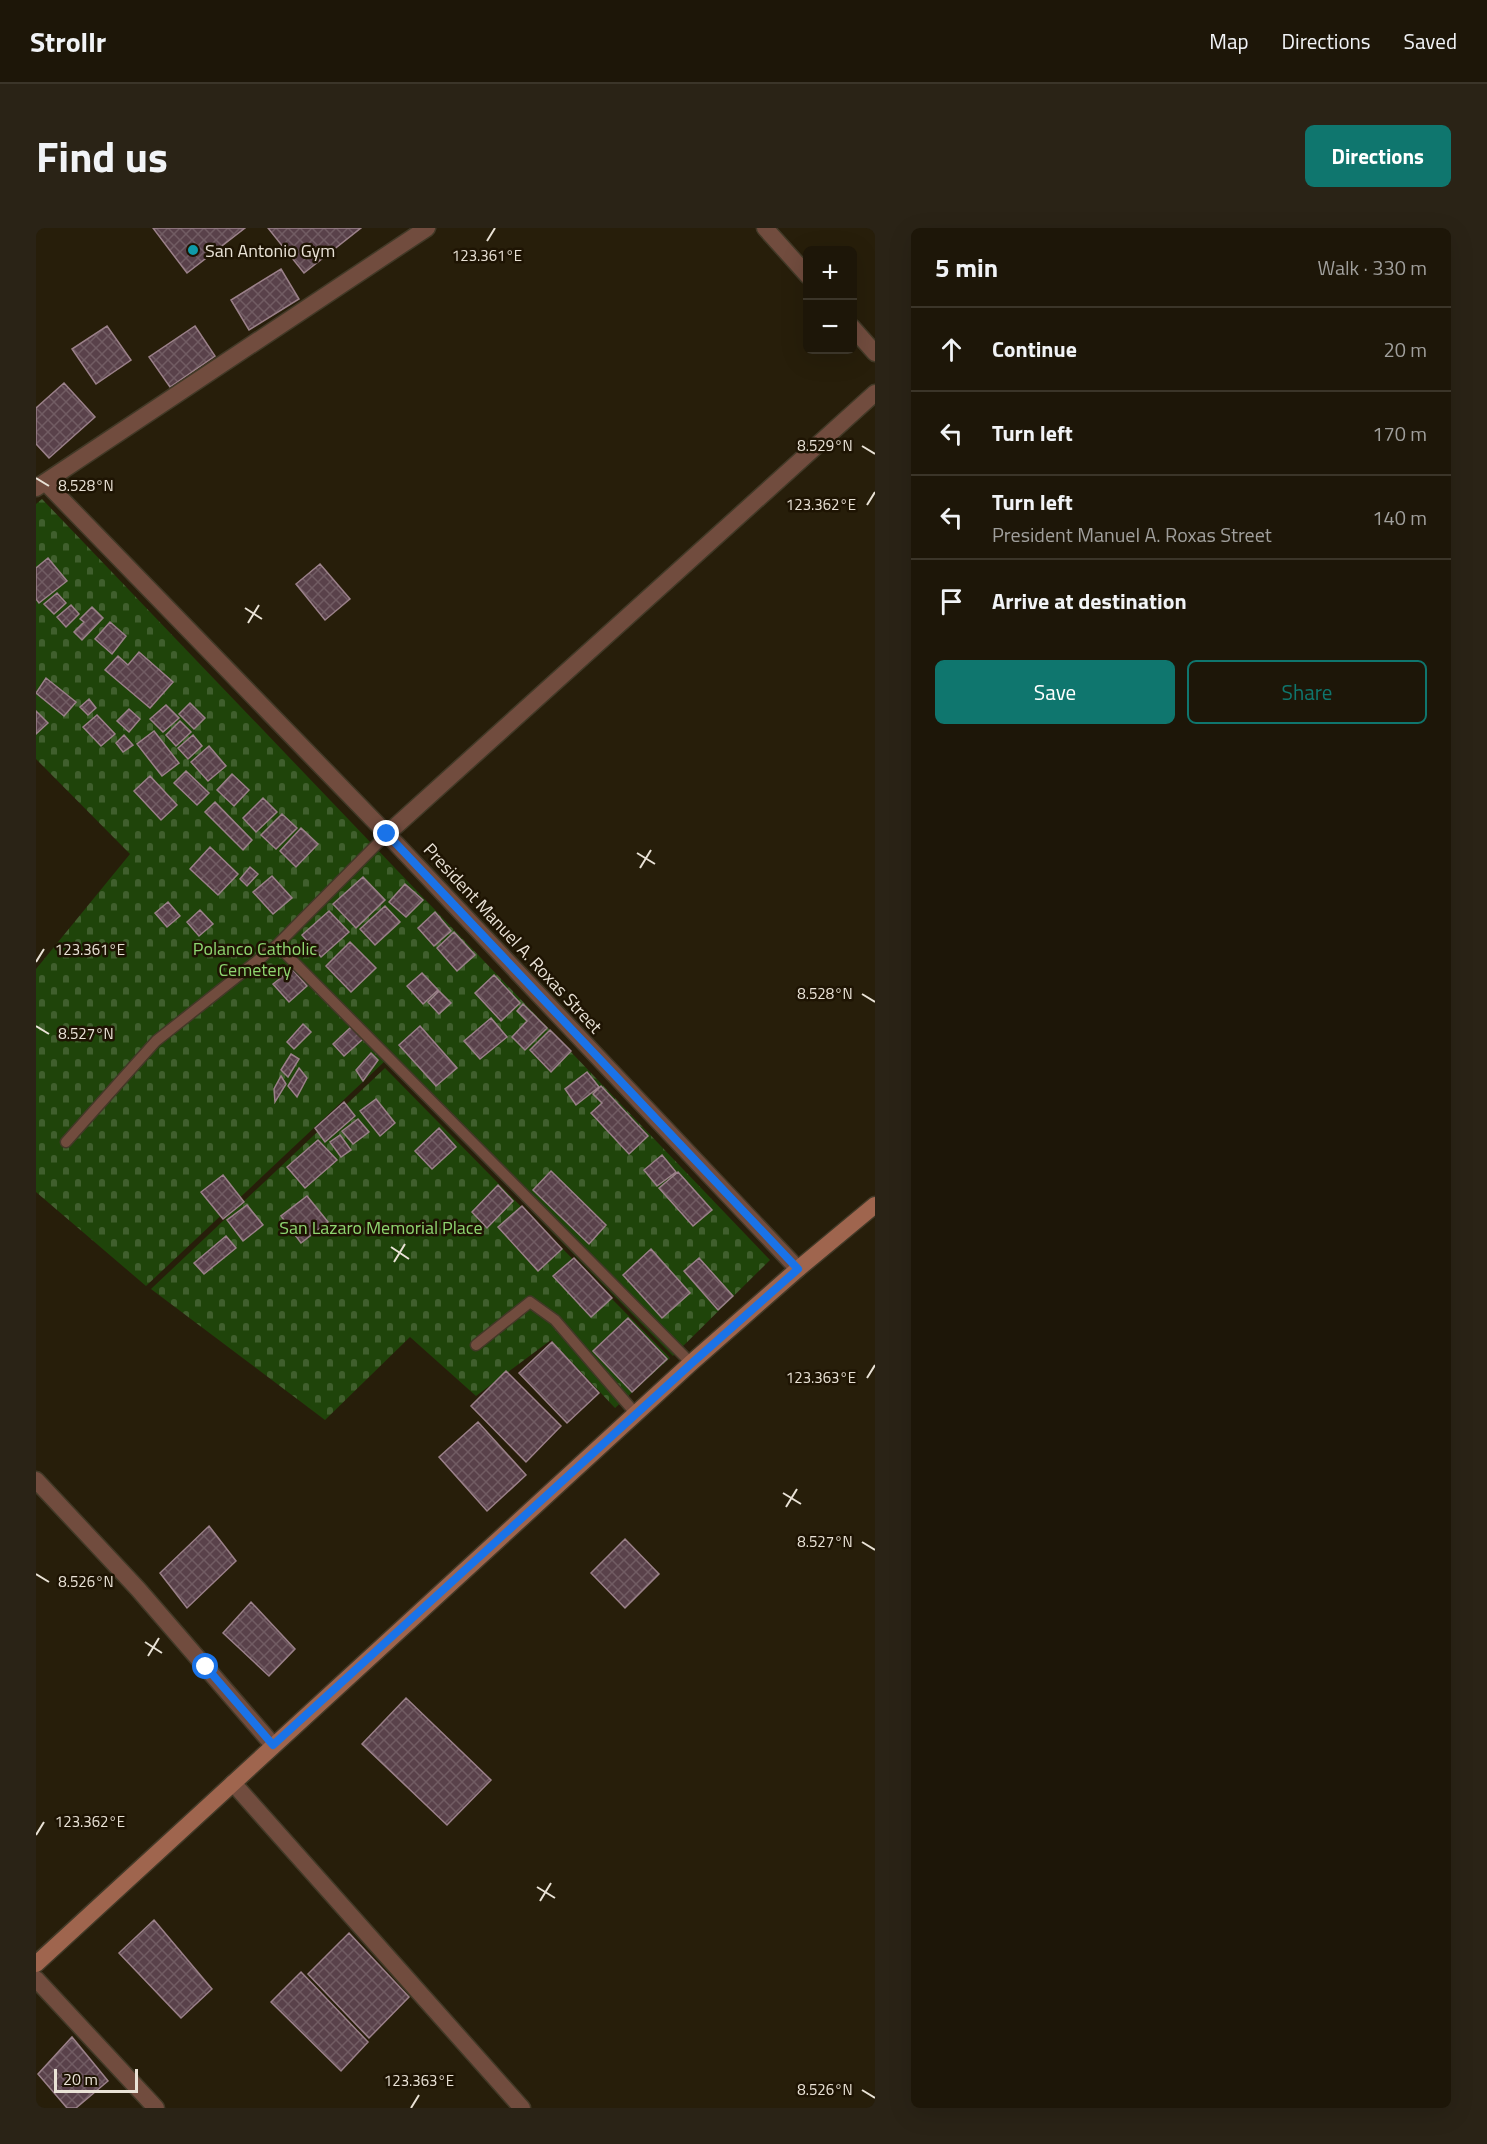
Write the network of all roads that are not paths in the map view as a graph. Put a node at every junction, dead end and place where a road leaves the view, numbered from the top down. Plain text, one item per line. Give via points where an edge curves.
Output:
1 (427, 228) edge
2 (765, 228) edge
3 (803, 271) edge
4 (857, 333) edge
5 (875, 353) edge
6 (875, 393) edge
7 (40, 485) edge
8 (387, 834) junction
9 (277, 945) junction
10 (66, 1142) dead end
11 (875, 1205) edge
12 (798, 1269) junction
13 (476, 1345) dead end
14 (692, 1363) junction
15 (636, 1414) junction
16 (36, 1480) edge
17 (273, 1745) junction
18 (233, 1783) junction
19 (36, 1964) edge
20 (36, 1979) edge
21 (156, 2108) edge
22 (522, 2108) edge

1 - 7 street
2 - 3 street
4 - 5 street
6 - 8 street
7 - 8 street, President Manuel A. Roxas Street
8 - 9 lane
8 - 12 street, President Manuel A. Roxas Street
9 - 10 lane via 156,1041
9 - 14 lane
11 - 12 main road
12 - 14 main road
13 - 15 lane via 530,1302 555,1320
14 - 15 main road
15 - 17 main road
16 - 17 street via 138,1589
17 - 18 main road
18 - 19 main road
18 - 22 street
20 - 21 street

